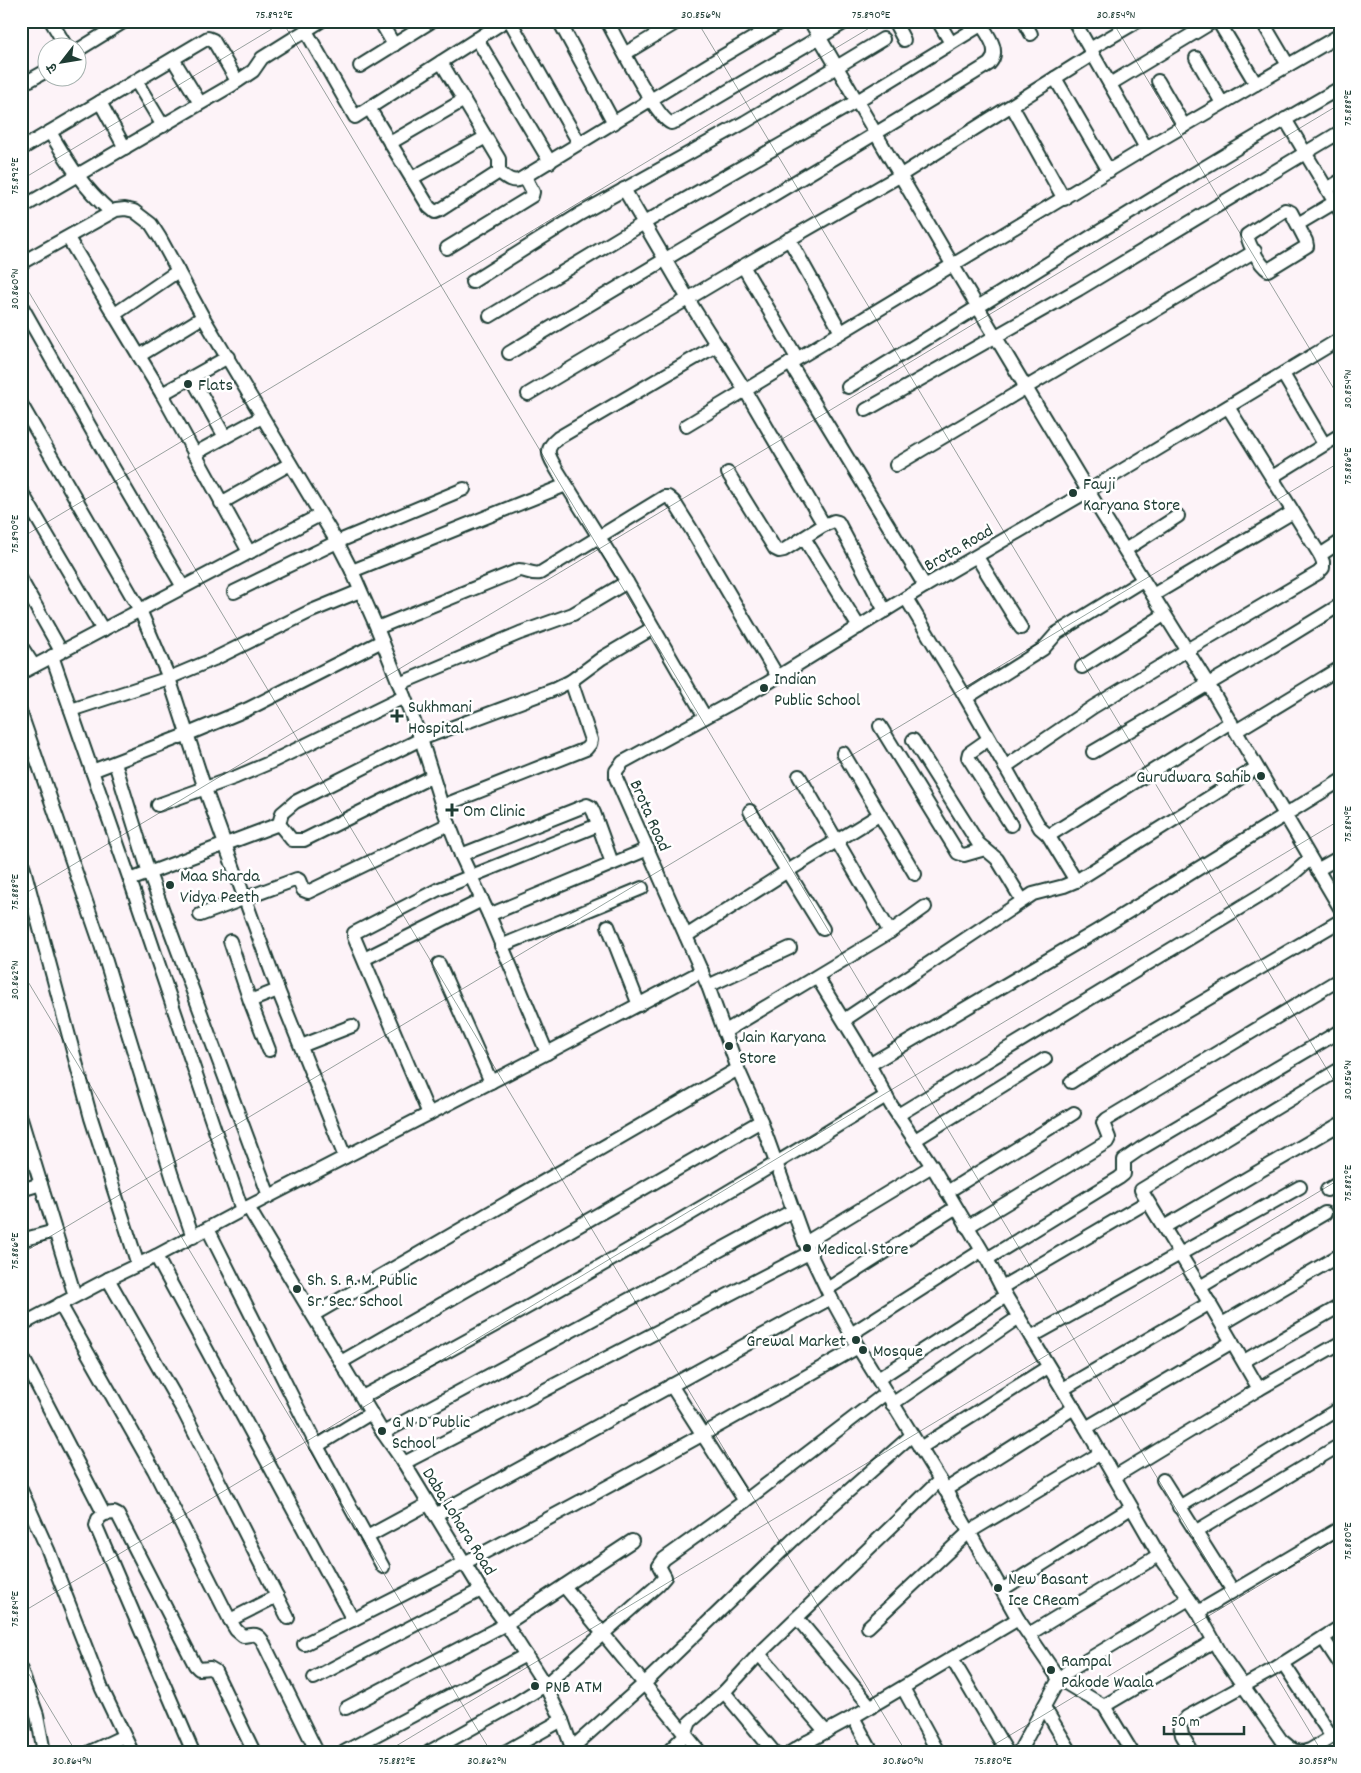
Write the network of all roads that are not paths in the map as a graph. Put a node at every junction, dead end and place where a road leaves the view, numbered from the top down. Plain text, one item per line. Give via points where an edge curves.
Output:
1 (51, 21) edge
2 (320, 21) edge
3 (380, 21) edge
4 (432, 21) edge
5 (505, 21) edge
6 (510, 21) edge
7 (559, 21) edge
8 (607, 21) edge
9 (679, 21) edge
10 (782, 21) edge
11 (810, 21) edge
12 (847, 21) edge
13 (894, 21) edge
14 (938, 21) edge
15 (1024, 21) edge
16 (1074, 21) edge
17 (1138, 21) edge
18 (1214, 21) edge
19 (1218, 21) edge
20 (1262, 21) edge
21 (124, 22) edge
22 (980, 23) edge
23 (306, 31) junction
24 (1031, 34) dead end
25 (1340, 36) edge
26 (819, 37) junction
27 (61, 38) edge
28 (478, 39) junction
29 (882, 40) dead end
30 (904, 40) dead end
31 (951, 43) junction
32 (88, 44) edge
33 (394, 45) junction
34 (1092, 52) junction
35 (626, 53) junction
36 (1196, 58) dead end
37 (173, 59) junction
38 (441, 62) junction
39 (1288, 65) junction
40 (360, 66) dead end
41 (836, 66) junction
42 (21, 74) edge
43 (38, 76) edge
44 (1055, 78) junction
45 (136, 81) junction
46 (237, 81) junction
47 (1158, 81) dead end
48 (1110, 84) junction
49 (1256, 84) junction
50 (1340, 88) edge
51 (464, 100) junction
52 (651, 100) junction
53 (857, 101) junction
54 (100, 102) junction
55 (200, 103) junction
56 (1222, 103) junction
57 (1012, 106) junction
58 (369, 108) junction
59 (1286, 119) junction
60 (614, 123) junction
61 (163, 126) junction
62 (1184, 126) junction
63 (50, 132) junction
64 (1340, 132) edge
65 (877, 134) junction
66 (486, 137) junction
67 (579, 142) junction
68 (390, 143) junction
69 (125, 148) junction
70 (1146, 148) junction
71 (21, 149) edge
72 (1305, 152) junction
73 (550, 162) junction
74 (1109, 171) junction
75 (499, 172) junction
76 (901, 174) junction
77 (76, 176) junction
78 (525, 177) junction
79 (412, 178) junction
80 (1340, 182) edge
81 (624, 189) junction
82 (1327, 189) junction
83 (1064, 198) junction
84 (1337, 206) edge
85 (21, 208) edge
86 (111, 212) junction
87 (644, 223) junction
88 (1298, 224) junction
89 (68, 238) junction
90 (789, 239) junction
91 (447, 248) dead end
92 (1254, 252) junction
93 (665, 258) junction
94 (21, 263) edge
95 (952, 264) junction
96 (743, 266) junction
97 (178, 271) junction
98 (472, 282) dead end
99 (688, 298) junction
100 (21, 305) edge
101 (978, 308) junction
102 (115, 314) junction
103 (490, 316) dead end
104 (203, 317) junction
105 (841, 332) junction
106 (995, 337) junction
107 (1340, 339) edge
108 (717, 346) junction
109 (509, 353) dead end
110 (139, 356) junction
111 (228, 357) junction
112 (794, 361) junction
113 (1283, 374) junction
114 (192, 378) junction
115 (848, 387) dead end
116 (1026, 388) junction
117 (745, 390) junction
118 (162, 394) junction
119 (528, 394) dead end
120 (21, 404) edge
121 (1228, 407) junction
122 (866, 410) dead end
123 (262, 416) junction
124 (686, 426) dead end
125 (1340, 435) edge
126 (225, 437) junction
127 (1324, 444) junction
128 (194, 454) junction
129 (290, 464) junction
130 (896, 465) dead end
131 (728, 473) dead end
132 (1272, 477) junction
133 (566, 485) junction
134 (464, 489) dead end
135 (21, 491) edge
136 (1088, 491) junction
137 (221, 503) junction
138 (1293, 512) junction
139 (320, 515) junction
140 (1178, 516) dead end
141 (824, 525) junction
142 (599, 537) junction
143 (804, 538) junction
144 (337, 542) junction
145 (1340, 542) edge
146 (1125, 550) junction
147 (249, 552) junction
148 (1320, 555) junction
149 (977, 557) junction
150 (352, 571) junction
151 (21, 580) edge
152 (1143, 580) junction
153 (627, 582) junction
154 (925, 586) junction
155 (183, 587) junction
156 (360, 591) junction
157 (234, 592) dead end
158 (1153, 595) junction
159 (906, 598) junction
160 (1340, 604) edge
161 (140, 610) junction
162 (885, 611) junction
163 (1164, 615) junction
164 (859, 627) junction
165 (377, 628) junction
166 (653, 628) junction
167 (1021, 628) dead end
168 (103, 630) junction
169 (382, 641) junction
170 (21, 646) edge
171 (1187, 650) junction
172 (56, 654) junction
173 (34, 666) junction
174 (1082, 666) dead end
175 (1340, 668) edge
176 (21, 673) edge
177 (778, 677) junction
178 (169, 678) junction
179 (571, 681) junction
180 (1208, 684) junction
181 (402, 691) junction
182 (966, 698) junction
183 (71, 710) junction
184 (21, 714) edge
185 (705, 717) junction
186 (880, 726) dead end
187 (1234, 727) junction
188 (188, 734) junction
189 (421, 739) junction
190 (989, 739) junction
191 (913, 740) dead end
192 (1093, 752) dead end
193 (843, 753) dead end
194 (115, 763) junction
195 (1005, 767) junction
196 (1256, 768) junction
197 (92, 771) junction
198 (433, 776) junction
199 (799, 776) dead end
200 (1340, 781) edge
201 (205, 789) junction
202 (158, 805) dead end
203 (442, 806) junction
204 (750, 810) dead end
205 (879, 815) junction
206 (1284, 815) junction
207 (279, 824) junction
208 (448, 824) junction
209 (598, 824) junction
210 (1011, 825) dead end
211 (1048, 834) junction
212 (836, 841) junction
213 (226, 844) junction
214 (648, 849) junction
215 (985, 849) junction
216 (461, 855) junction
217 (1340, 857) edge
218 (21, 858) edge
219 (1310, 858) junction
220 (612, 863) junction
221 (1318, 870) junction
222 (786, 872) junction
223 (149, 873) junction
224 (915, 874) dead end
225 (470, 876) junction
226 (130, 880) junction
227 (1076, 881) junction
228 (642, 888) dead end
229 (246, 899) junction
230 (482, 900) junction
231 (1022, 900) junction
232 (925, 907) dead end
233 (1340, 908) edge
234 (200, 915) dead end
235 (489, 915) junction
236 (1340, 921) edge
237 (608, 926) dead end
238 (823, 929) dead end
239 (890, 932) junction
240 (686, 936) junction
241 (230, 941) dead end
242 (502, 946) junction
243 (790, 948) dead end
244 (364, 959) junction
245 (439, 964) dead end
246 (702, 971) junction
247 (817, 977) junction
248 (1340, 979) edge
249 (708, 986) junction
250 (278, 990) junction
251 (250, 1001) junction
252 (638, 1005) junction
253 (844, 1020) junction
254 (352, 1026) dead end
255 (1340, 1031) edge
256 (724, 1032) junction
257 (301, 1046) junction
258 (270, 1050) dead end
259 (547, 1053) junction
260 (1045, 1059) dead end
261 (869, 1065) junction
262 (738, 1069) junction
263 (1340, 1069) edge
264 (490, 1082) junction
265 (1071, 1082) dead end
266 (886, 1096) junction
267 (1074, 1113) dead end
268 (429, 1114) junction
269 (898, 1115) junction
270 (21, 1119) edge
271 (761, 1121) junction
272 (1340, 1124) edge
273 (915, 1140) junction
274 (345, 1157) junction
275 (776, 1164) junction
276 (932, 1166) junction
277 (1340, 1182) edge
278 (41, 1184) junction
279 (1300, 1187) dead end
280 (21, 1190) edge
281 (1327, 1190) dead end
282 (947, 1192) junction
283 (269, 1196) junction
284 (1147, 1202) junction
285 (245, 1208) junction
286 (955, 1208) junction
287 (792, 1210) junction
288 (1325, 1213) dead end
289 (967, 1227) junction
290 (1164, 1227) junction
291 (208, 1229) junction
292 (55, 1231) junction
293 (193, 1237) junction
294 (21, 1240) edge
295 (807, 1248) junction
296 (1181, 1254) junction
297 (984, 1255) junction
298 (1340, 1255) edge
299 (156, 1256) junction
300 (138, 1265) junction
301 (108, 1279) junction
302 (1200, 1286) junction
303 (1004, 1291) junction
304 (829, 1294) junction
305 (75, 1296) junction
306 (1210, 1303) junction
307 (60, 1304) junction
308 (1340, 1306) edge
309 (313, 1315) junction
310 (1019, 1317) junction
311 (1222, 1324) junction
312 (21, 1325) edge
313 (851, 1334) junction
314 (1031, 1337) junction
315 (1232, 1342) junction
316 (1340, 1343) edge
317 (858, 1347) junction
318 (21, 1354) edge
319 (1244, 1361) junction
320 (341, 1362) junction
321 (1048, 1367) junction
322 (878, 1379) junction
323 (671, 1385) junction
324 (1259, 1389) junction
325 (1063, 1390) junction
326 (362, 1397) junction
327 (889, 1398) junction
328 (1074, 1408) junction
329 (1340, 1408) edge
330 (371, 1413) junction
331 (1086, 1428) junction
332 (383, 1433) junction
333 (912, 1435) junction
334 (702, 1436) junction
335 (1340, 1445) edge
336 (317, 1446) junction
337 (920, 1448) junction
338 (1101, 1453) junction
339 (404, 1464) junction
340 (1114, 1476) junction
341 (1163, 1480) dead end
342 (943, 1485) junction
343 (21, 1490) edge
344 (745, 1501) junction
345 (1179, 1507) junction
346 (1131, 1508) junction
347 (431, 1510) junction
348 (104, 1514) junction
349 (1340, 1528) edge
350 (969, 1532) junction
351 (1195, 1532) junction
352 (367, 1537) junction
353 (632, 1541) dead end
354 (1159, 1555) junction
355 (465, 1563) junction
356 (383, 1567) dead end
357 (564, 1586) junction
358 (1002, 1589) junction
359 (481, 1590) junction
360 (1233, 1591) junction
361 (277, 1596) junction
362 (1189, 1599) junction
363 (1198, 1612) junction
364 (288, 1618) dead end
365 (797, 1618) junction
366 (1018, 1619) junction
367 (230, 1620) junction
368 (353, 1620) junction
369 (506, 1624) junction
370 (868, 1627) dead end
371 (1340, 1627) edge
372 (602, 1634) junction
373 (1029, 1634) junction
374 (1323, 1638) junction
375 (1214, 1641) junction
376 (304, 1644) dead end
377 (526, 1654) junction
378 (759, 1654) junction
379 (952, 1659) junction
380 (1283, 1663) junction
381 (1340, 1664) edge
382 (21, 1670) edge
383 (314, 1678) dead end
384 (1060, 1679) junction
385 (644, 1684) junction
386 (545, 1685) junction
387 (1243, 1686) junction
388 (903, 1688) junction
389 (724, 1692) junction
390 (1104, 1706) junction
391 (871, 1707) junction
392 (1044, 1707) junction
393 (346, 1708) dead end
394 (853, 1718) junction
395 (562, 1720) junction
396 (826, 1732) junction
397 (124, 1736) junction
398 (685, 1736) junction
399 (1329, 1741) edge
400 (810, 1747) edge
401 (574, 1750) edge
402 (44, 1752) edge
403 (90, 1752) edge
404 (132, 1752) edge
405 (193, 1752) edge
406 (254, 1752) edge
407 (317, 1752) edge
408 (344, 1752) edge
409 (429, 1752) edge
410 (505, 1752) edge
411 (668, 1752) edge
412 (700, 1752) edge
413 (774, 1752) edge
414 (791, 1752) edge
415 (872, 1752) edge
416 (938, 1752) edge
417 (1006, 1752) edge
418 (1020, 1752) edge
419 (1071, 1752) edge
420 (1132, 1752) edge
421 (1192, 1752) edge
422 (1302, 1752) edge

1 - 27 street
2 - 23 street
3 - 33 street
4 - 33 street
5 - 28 street
6 - 67 street
7 - 60 street
8 - 35 street
9 - 35 street
10 - 52 street
11 - 26 street
12 - 26 street
13 - 30 street
14 - 31 street
15 - 24 street
16 - 34 street
17 - 34 street
18 - 48 street
19 - 49 street
20 - 39 street
21 - 32 street
22 - 31 street
22 - 65 street via 994,47 994,60
23 - 46 street via 262,58 253,71
23 - 58 street via 355,116
25 - 39 street
26 - 41 street
26 - 52 street via 673,123 665,120
28 - 38 street
28 - 73 street
29 - 41 street
31 - 53 street
33 - 40 street
34 - 44 street
34 - 48 street
35 - 52 street
36 - 56 street
37 - 45 street
37 - 46 street via 210,38
37 - 55 street
38 - 51 street
38 - 58 street
39 - 49 street
41 - 53 street
41 - 81 street
42 - 43 street via 26,80
44 - 57 street
44 - 74 street
45 - 54 street
45 - 61 street
46 - 55 street
47 - 62 street
48 - 70 street
49 - 56 street
50 - 59 street
51 - 66 street
51 - 68 street
52 - 60 street
53 - 65 street
53 - 87 street
54 - 63 street
54 - 69 street
55 - 61 street
56 - 62 street
57 - 76 street
57 - 83 street
58 - 68 street
59 - 72 street
59 - 101 street
60 - 67 street
61 - 69 street
62 - 70 street
63 - 71 street
63 - 77 street
64 - 72 street
65 - 76 street
65 - 93 street
66 - 75 street via 499,159
66 - 79 street
67 - 73 street
68 - 79 street
69 - 77 street
70 - 74 street
72 - 82 street
72 - 106 street
73 - 78 street
74 - 83 street
75 - 78 street via 514,182
75 - 79 street via 435,212
76 - 90 street
76 - 95 street
77 - 85 street
77 - 86 street
78 - 91 street via 532,196
80 - 82 street
81 - 87 street
81 - 98 street
82 - 84 street
83 - 95 street
84 - 88 street
86 - 89 street
86 - 97 street via 134,211 151,224
87 - 93 street
87 - 103 street
88 - 92 street via 1288,210 1249,232 1247,238
88 - 92 street via 1307,246 1284,261 1268,270
89 - 94 street
89 - 102 street
90 - 96 street
90 - 105 street
92 - 116 street
93 - 99 street
93 - 109 street
95 - 101 street
95 - 105 street
96 - 99 street
96 - 112 street
97 - 102 street
97 - 104 street
99 - 108 street
99 - 119 street
100 - 155 street
101 - 106 street
101 - 115 street
102 - 110 street
104 - 110 street
104 - 111 street
105 - 112 street
106 - 116 street
106 - 122 street
107 - 113 street, Brota Road
108 - 117 street
108 - 133 street via 550,445 550,457
110 - 118 street
111 - 114 street
111 - 123 street
112 - 117 street
112 - 154 street
113 - 121 street, Brota Road
113 - 127 street
114 - 118 street
114 - 126 street
116 - 130 street
116 - 136 street
117 - 124 street
117 - 141 street
118 - 128 street
120 - 161 street
121 - 132 street
121 - 136 street, Brota Road
123 - 126 street
123 - 129 street
125 - 127 street
126 - 128 street
127 - 132 street
128 - 137 street
129 - 137 street
129 - 139 street
131 - 143 street via 775,549 784,550
132 - 138 street
133 - 142 street
133 - 150 street
134 - 144 street
135 - 168 street
136 - 146 street
136 - 149 street, Brota Road
137 - 147 street
138 - 148 street
138 - 158 street
139 - 144 street
139 - 147 street
140 - 146 street
141 - 143 street
141 - 162 street via 838,522 841,526
142 - 153 street
142 - 165 street via 540,573 519,570
142 - 177 street via 664,498 670,498
143 - 164 street
144 - 150 street
144 - 157 street
145 - 148 street
146 - 152 street
147 - 155 street
148 - 171 street via 1323,568 1318,573
149 - 154 street, Brota Road
149 - 167 street
150 - 156 street
151 - 172 street, Daba Lohara Road
152 - 158 street
152 - 182 street via 1057,634 1043,649
153 - 166 street
153 - 181 street via 573,614 520,633
154 - 159 street, Brota Road
155 - 161 street
156 - 165 street
156 - 178 street
158 - 163 street
159 - 162 street, Brota Road
159 - 182 street
160 - 180 street
161 - 168 street
161 - 178 street
162 - 164 street, Brota Road
163 - 171 street
163 - 174 street
164 - 177 street, Brota Road
165 - 169 street
166 - 179 street
166 - 185 street
168 - 172 street
169 - 181 street
169 - 188 street via 248,709
170 - 173 street
171 - 180 street
171 - 195 street via 1093,707
172 - 173 street
172 - 183 street, Daba Lohara Road
173 - 176 street
175 - 187 street
177 - 185 street, Brota Road
178 - 183 street
178 - 188 street
179 - 189 street
179 - 203 street via 590,740 586,749
180 - 187 street
180 - 192 street
181 - 189 street
181 - 201 street via 269,763
182 - 190 street
183 - 197 street, Daba Lohara Road
184 - 293 street via 100,942
185 - 214 street, Brota Road via 623,762 616,771 616,778
186 - 215 street via 958,853 964,856
187 - 196 street
187 - 211 street
188 - 194 street
188 - 201 street
189 - 198 street
189 - 207 street via 295,802 283,811
190 - 195 street
190 - 210 street via 968,757
191 - 215 street via 978,843
193 - 205 street
194 - 197 street
194 - 223 street
195 - 211 street via 1040,828
196 - 206 street
196 - 227 street
197 - 226 street, Daba Lohara Road
198 - 203 street
198 - 207 street via 304,840 292,840
199 - 212 street
200 - 206 street
201 - 202 street
201 - 213 street
203 - 208 street
204 - 222 street
205 - 212 street
205 - 224 street
206 - 219 street
206 - 261 street via 1097,931
207 - 213 street
208 - 216 street
208 - 229 street via 308,892 297,879
209 - 216 street via 587,805
209 - 220 street
209 - 225 street
211 - 227 street
212 - 222 street
212 - 239 street
213 - 223 street
213 - 229 street
214 - 220 street
214 - 240 street, Brota Road
215 - 231 street via 997,859
216 - 225 street
217 - 221 street
218 - 300 street via 91,1118
219 - 221 street
219 - 269 street via 1274,887
220 - 235 street
221 - 233 street
222 - 238 street
222 - 240 street
223 - 226 street
223 - 283 street
225 - 230 street
225 - 244 street via 355,932 354,937
226 - 285 street, Daba Lohara Road
227 - 231 street
228 - 242 street
229 - 234 street
229 - 250 street
230 - 235 street
230 - 244 street
231 - 253 street
232 - 239 street
235 - 242 street
236 - 265 street
237 - 252 street
239 - 247 street
240 - 246 street, Brota Road
241 - 251 street
242 - 259 street
243 - 249 street
244 - 268 street
245 - 264 street
246 - 249 street, Brota Road
246 - 252 street
247 - 253 street
247 - 256 street
248 - 289 street via 1108,1119 1103,1123 1109,1138 1107,1142
249 - 256 street, Brota Road
250 - 251 street
250 - 257 street
251 - 258 street
252 - 259 street
253 - 261 street
254 - 257 street
255 - 297 street via 1140,1149 1124,1160 1124,1174 1119,1178
256 - 262 street, Brota Road
257 - 274 street
259 - 264 street
260 - 273 street
261 - 266 street
262 - 271 street, Brota Road
262 - 309 street
263 - 284 street via 1142,1187 1141,1192
264 - 268 street
266 - 269 street
266 - 275 street
267 - 282 street
268 - 274 street
269 - 273 street
270 - 278 street
271 - 275 street, Brota Road
271 - 320 street
272 - 290 street
273 - 276 street
274 - 283 street
275 - 287 street, Brota Road
275 - 326 street via 471,1339
276 - 282 street
276 - 295 street
277 - 281 street
278 - 280 street
278 - 292 street
279 - 296 street
282 - 286 street
283 - 285 street
284 - 290 street
284 - 303 street
285 - 291 street
285 - 309 street, Daba Lohara Road
286 - 289 street
286 - 304 street
287 - 295 street, Brota Road
287 - 332 street
288 - 302 street
289 - 297 street
290 - 296 street
291 - 293 street
291 - 336 street
292 - 294 street
292 - 305 street
293 - 299 street
295 - 304 street, Brota Road
295 - 339 street
296 - 302 street
296 - 314 street
297 - 303 street
297 - 313 street
298 - 311 street
299 - 300 street
299 - 368 street
300 - 301 street
301 - 305 street
301 - 361 street via 184,1412
302 - 306 street
303 - 310 street
303 - 322 street
304 - 313 street, Brota Road
304 - 323 street
305 - 307 street
306 - 311 street
306 - 325 street
307 - 312 street
307 - 367 street via 154,1470
308 - 319 street
309 - 320 street, Daba Lohara Road
310 - 314 street
310 - 327 street
311 - 315 street
313 - 317 street, Brota Road
314 - 321 street
315 - 319 street
315 - 331 street
316 - 324 street
317 - 322 street, Brota Road
317 - 334 street
318 - 348 street
319 - 324 street
320 - 326 street, Daba Lohara Road
321 - 325 street
321 - 337 street
322 - 327 street, Brota Road
323 - 334 street
323 - 347 street
324 - 340 street
325 - 328 street
326 - 330 street, Daba Lohara Road
327 - 333 street, Brota Road
327 - 344 street
328 - 331 street
328 - 342 street
329 - 345 street
330 - 332 street, Daba Lohara Road
330 - 336 street
331 - 338 street
332 - 339 street, Daba Lohara Road
333 - 337 street, Brota Road
333 - 385 street via 793,1540
334 - 344 street
334 - 355 street
335 - 351 street
336 - 352 street
337 - 342 street, Brota Road
338 - 340 street
338 - 350 street
339 - 347 street, Daba Lohara Road
340 - 346 street
341 - 345 street
342 - 350 street, Brota Road
342 - 365 street
343 - 397 street
344 - 372 street via 664,1559 659,1566 664,1579
345 - 351 street
346 - 354 street
346 - 358 street
347 - 352 street
347 - 355 street, Daba Lohara Road
348 - 405 street via 96,1526
348 - 406 street via 118,1515 195,1665 215,1672
349 - 360 street
350 - 358 street, Brota Road
350 - 370 street
351 - 360 street
352 - 356 street
353 - 357 street
354 - 362 street
354 - 373 street
355 - 359 street, Daba Lohara Road
355 - 368 street
357 - 369 street
357 - 372 street
358 - 366 street, Brota Road
359 - 369 street, Daba Lohara Road
359 - 383 street
360 - 363 street
361 - 364 street
361 - 367 street
362 - 363 street
362 - 384 street via 1077,1665
363 - 375 street
365 - 378 street
365 - 391 street
366 - 373 street, Brota Road
366 - 379 street
367 - 407 street via 243,1636 254,1634 262,1640
368 - 376 street
369 - 377 street, Daba Lohara Road
369 - 393 street
371 - 374 street
372 - 385 street
372 - 386 street
373 - 384 street, Brota Road
374 - 380 street
374 - 381 street
375 - 387 street
375 - 390 street
377 - 386 street, Daba Lohara Road
377 - 408 street
378 - 389 street
378 - 396 street
379 - 388 street
379 - 417 street
380 - 387 street
380 - 399 street
382 - 402 street
384 - 390 street
384 - 392 street
385 - 398 street
385 - 401 street
386 - 395 street, Daba Lohara Road
386 - 409 street
387 - 421 street via 1182,1722 1180,1730
387 - 422 street via 1280,1740 1293,1750
388 - 391 street
388 - 416 street
389 - 398 street via 690,1722
389 - 413 street
390 - 420 street
391 - 394 street
392 - 418 street
392 - 419 street
394 - 396 street
394 - 415 street
395 - 401 street, Daba Lohara Road
395 - 410 street
396 - 400 street
397 - 403 street
397 - 404 street
398 - 411 street
398 - 412 street
399 - 422 street
400 - 414 street

